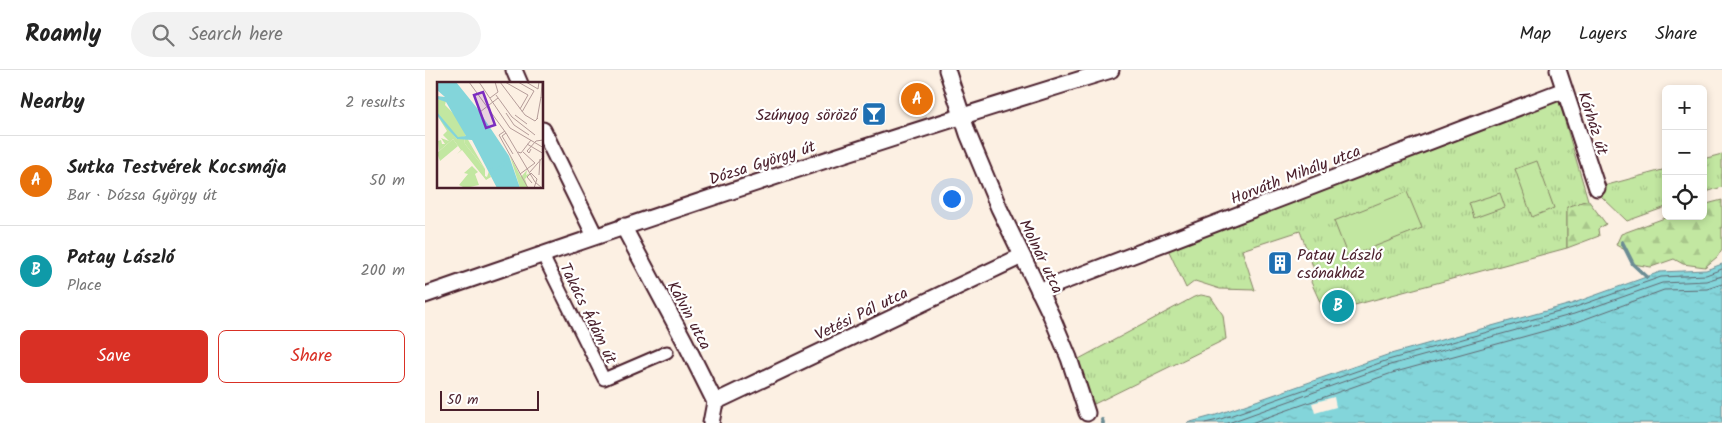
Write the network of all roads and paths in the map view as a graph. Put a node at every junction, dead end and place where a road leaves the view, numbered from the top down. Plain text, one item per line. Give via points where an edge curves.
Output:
1 (514, 70) edge
2 (947, 70) edge
3 (1111, 70) edge
4 (1558, 70) edge
5 (519, 82) edge
6 (1564, 90) junction
7 (962, 116) junction
8 (544, 132) edge
9 (1597, 188) dead end
10 (623, 226) junction
11 (595, 236) junction
12 (546, 253) junction
13 (1021, 256) junction
14 (1039, 291) junction
15 (425, 295) edge
16 (667, 352) dead end
17 (715, 402) junction
18 (1087, 413) dead end
19 (711, 423) edge

1 - 5 street
2 - 7 street, Molnár utca
3 - 7 street, Dózsa György út
4 - 6 street, Kórház út
6 - 9 street, Kórház út
6 - 14 street, Horváth Mihály utca
7 - 10 street, Dózsa György út
7 - 13 street, Molnár utca
8 - 11 street
10 - 11 street, Dózsa György út
10 - 17 street, Kálvin utca
11 - 12 street, Dózsa György út
12 - 15 street, Dózsa György út
12 - 16 street, Takács Ádám út via 547,262 604,379
13 - 14 street, Molnár utca
13 - 17 street, Vetési Pál utca
14 - 18 street, Molnár utca via 1069,358
17 - 19 street

